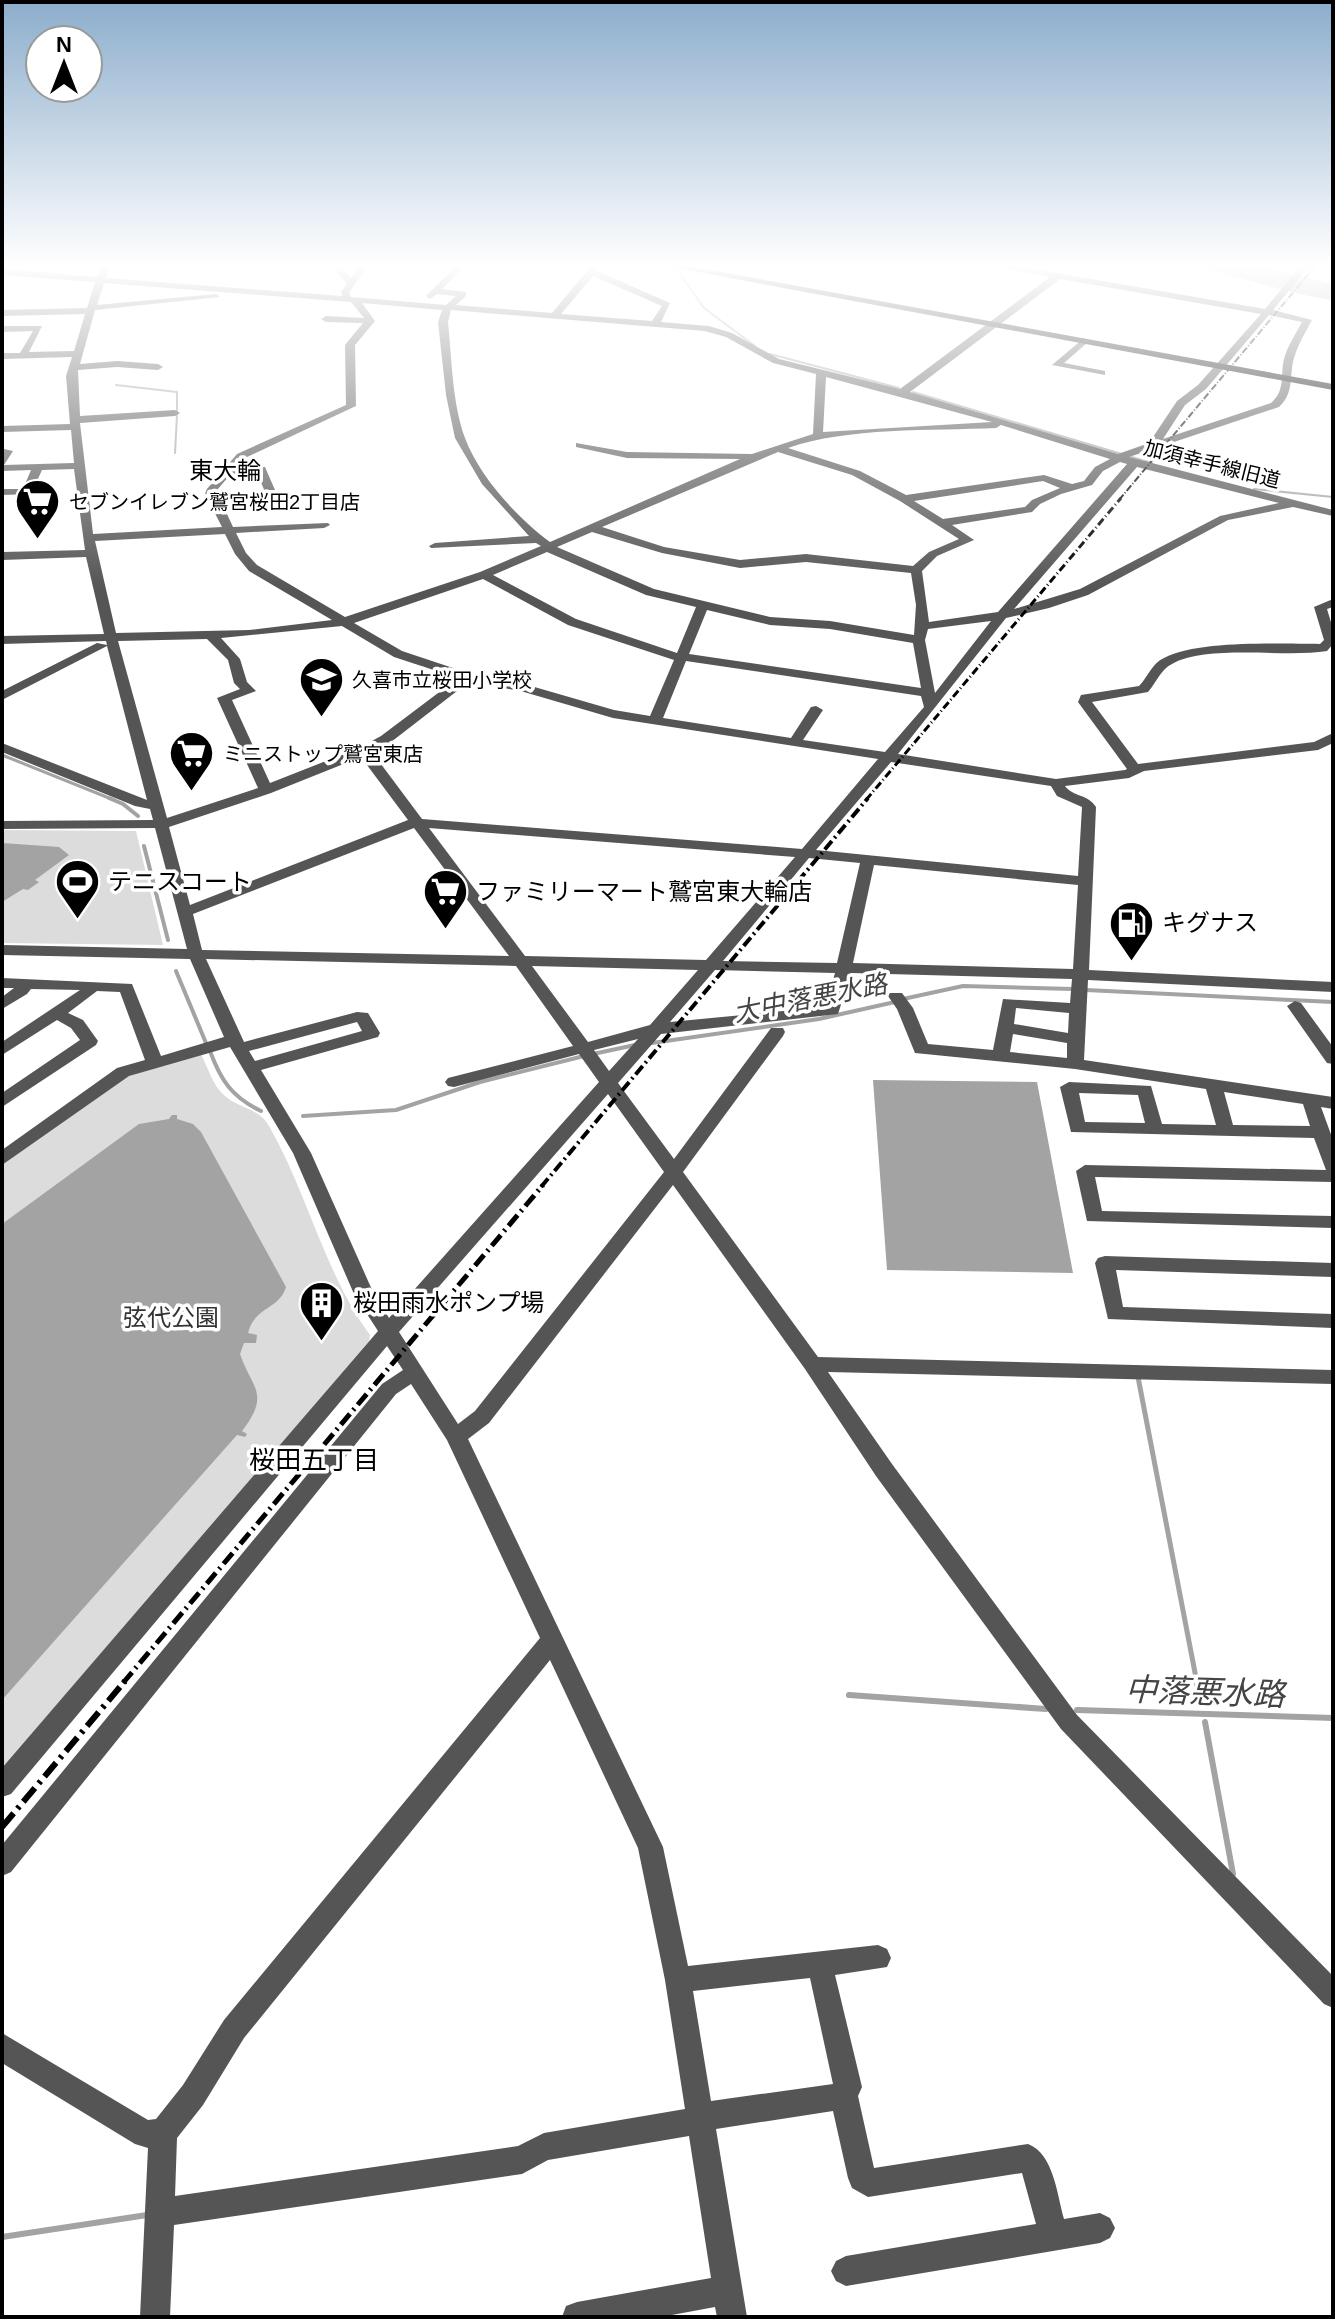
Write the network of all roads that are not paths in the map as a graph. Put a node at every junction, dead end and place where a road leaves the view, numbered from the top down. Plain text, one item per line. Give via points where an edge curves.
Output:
1 (72, 372) edge
2 (350, 372) edge
3 (449, 372) edge
4 (821, 372) joint
5 (930, 372) edge
6 (1098, 372) edge
7 (1215, 372) edge
8 (1264, 372) edge
9 (1288, 372) edge
10 (1102, 373) dead end
11 (1288, 377) junction
12 (1333, 386) edge
13 (905, 391) junction
14 (175, 413) dead end
15 (73, 424) junction
16 (1011, 424) junction
17 (2, 429) edge
18 (818, 435) junction
19 (1154, 444) junction
20 (580, 445) dead end
21 (776, 448) junction
22 (8, 451) dead end
23 (756, 456) junction
24 (1126, 458) junction
25 (82, 461) junction
26 (2, 465) edge
27 (38, 467) junction
28 (226, 472) junction
29 (1072, 488) junction
30 (2, 492) edge
31 (289, 499) dead end
32 (904, 499) junction
33 (274, 501) junction
34 (1296, 504) junction
35 (220, 510) junction
36 (1333, 513) edge
37 (941, 523) junction
38 (324, 525) dead end
39 (592, 528) junction
40 (230, 530) junction
41 (87, 538) junction
42 (546, 545) junction
43 (435, 546) dead end
44 (89, 553) junction
45 (2, 556) edge
46 (916, 570) junction
47 (484, 575) junction
48 (1333, 603) edge
49 (703, 605) junction
50 (1001, 617) junction
51 (344, 622) junction
52 (921, 633) junction
53 (209, 634) junction
54 (2, 640) edge
55 (106, 642) junction
56 (682, 657) junction
57 (468, 677) junction
58 (927, 693) junction
59 (2, 696) edge
60 (816, 710) dead end
61 (928, 710) junction
62 (655, 721) junction
63 (1333, 737) edge
64 (795, 742) junction
65 (2, 747) edge
66 (364, 751) junction
67 (887, 757) junction
68 (1134, 769) junction
69 (1056, 783) junction
70 (266, 790) junction
71 (155, 805) junction
72 (415, 823) junction
73 (160, 824) junction
74 (2, 825) edge
75 (806, 853) junction
76 (868, 859) junction
77 (1086, 881) junction
78 (185, 912) junction
79 (2, 950) edge
80 (196, 955) junction
81 (522, 963) junction
82 (707, 966) junction
83 (844, 968) junction
84 (2, 983) edge
85 (26, 984) junction
86 (91, 985) junction
87 (1333, 987) edge
88 (1079, 989) junction
89 (899, 1001) dead end
90 (2, 1004) edge
91 (1295, 1006) dead end
92 (57, 1014) junction
93 (1005, 1028) junction
94 (654, 1031) junction
95 (777, 1032) dead end
96 (1076, 1039) junction
97 (237, 1045) junction
98 (2, 1050) edge
99 (586, 1053) junction
100 (1001, 1056) junction
101 (1333, 1059) edge
102 (155, 1063) junction
103 (1075, 1064) junction
104 (250, 1068) junction
105 (454, 1082) dead end
106 (607, 1082) junction
107 (1213, 1083) junction
108 (1310, 1100) junction
109 (2, 1101) edge
110 (1333, 1103) edge
111 (1155, 1129) junction
112 (1226, 1130) junction
113 (1320, 1132) junction
114 (2, 1159) edge
115 (1333, 1166) edge
116 (673, 1173) junction
117 (1333, 1176) edge
118 (1333, 1222) edge
119 (1333, 1270) edge
120 (1333, 1321) edge
121 (388, 1332) junction
122 (812, 1364) junction
123 (415, 1372) junction
124 (1333, 1377) edge
125 (456, 1437) junction
126 (551, 1641) junction
127 (2, 1786) edge
128 (2, 1864) edge
129 (878, 1958) dead end
130 (820, 1966) junction
131 (678, 1980) junction
132 (1333, 1995) edge
133 (2, 2047) edge
134 (844, 2096) junction
135 (700, 2117) junction
136 (163, 2133) junction
137 (159, 2213) junction
138 (1100, 2228) dead end
139 (1054, 2235) junction
140 (846, 2271) dead end
141 (730, 2304) edge
142 (588, 2316) edge
143 (155, 2317) edge

1 - 15 street
2 - 28 street via 351,406 241,456
3 - 42 street via 461,440 520,523
4 - 13 street, 加須幸手線旧道
4 - 18 street
5 - 13 street
6 - 10 street
7 - 19 street via 1181,403
8 - 11 main road
9 - 11 street
11 - 12 main road
11 - 19 street via 1283,398 1275,405
13 - 16 street, 加須幸手線旧道
13 - 24 street
14 - 15 street
15 - 17 street
15 - 25 street
16 - 18 street
16 - 24 street, 加須幸手線旧道
18 - 21 street
19 - 24 street
20 - 23 street via 627,455
21 - 23 street
21 - 32 street via 849,470
22 - 26 street
23 - 39 street
24 - 29 street
24 - 34 street, 加須幸手線旧道
24 - 50 street
25 - 27 street
25 - 41 street
26 - 27 street
27 - 30 street via 27,492
28 - 33 street via 261,469
28 - 35 street via 211,492
29 - 32 street via 1044,478
29 - 37 street via 1028,510
31 - 33 street
32 - 37 street
33 - 35 street
34 - 36 street, 加須幸手線旧道
34 - 50 street via 1219,520 1085,591
35 - 40 street
37 - 46 street via 968,540 933,554
38 - 40 street
39 - 42 street
39 - 46 street via 662,550 740,564 806,558
40 - 41 street
40 - 51 street via 253,568
41 - 44 street
42 - 43 street
42 - 47 street
42 - 49 street via 650,592
44 - 45 street
44 - 55 street
46 - 52 street via 923,598
47 - 51 street
47 - 56 street via 572,622
48 - 68 street via 1320,607 1330,640 1323,648 1171,659 1143,689 1086,698
49 - 52 street via 770,621
49 - 56 street
50 - 52 street
50 - 61 street
51 - 53 street
51 - 57 street via 407,657
52 - 58 street
53 - 55 street
53 - 70 street via 234,659 249,691 224,698
54 - 55 street
55 - 59 street
55 - 71 street
56 - 58 street
56 - 62 street
57 - 62 street
57 - 66 street
58 - 61 street
60 - 64 street
61 - 67 street
62 - 64 street
63 - 68 street via 1318,746
64 - 67 street
65 - 71 street
66 - 70 street
66 - 72 street
67 - 69 street
67 - 75 street
68 - 69 street via 1129,774
69 - 77 street via 1062,793 1089,807
70 - 73 street
71 - 73 street
72 - 75 street
72 - 78 street
72 - 81 street
73 - 74 street
73 - 78 street
75 - 76 street
75 - 82 street
76 - 77 street
76 - 83 street
77 - 88 street
78 - 80 street
79 - 80 street
80 - 81 street
80 - 97 street
81 - 82 street
81 - 99 street
82 - 83 street
82 - 94 street
83 - 88 street
83 - 94 street via 832,1011
84 - 85 street
85 - 86 street
85 - 90 street
86 - 92 street
86 - 102 street via 126,987
87 - 88 street
88 - 93 street via 1009,1002
88 - 96 street
89 - 100 street via 921,1049
91 - 101 street
92 - 98 street
92 - 109 street via 77,1024 90,1041
93 - 96 street
93 - 100 street
94 - 99 street
94 - 106 street
95 - 116 street
96 - 103 street
97 - 102 street
97 - 104 street
97 - 104 street via 357,1017 372,1033
99 - 105 street
99 - 106 street
100 - 103 street
102 - 114 street via 123,1072
103 - 107 street
104 - 121 street via 302,1153 364,1294
106 - 116 street
106 - 121 street
107 - 108 street
107 - 112 street
108 - 110 street
108 - 113 street
111 - 111 street via 1077,1128 1069,1087 1145,1090
111 - 112 street
112 - 113 street
113 - 115 street
116 - 122 street
116 - 125 street via 482,1417
117 - 118 street via 1085,1171 1094,1217
119 - 120 street via 1105,1263 1115,1314
121 - 123 street
121 - 127 street
122 - 124 street
122 - 132 street via 1069,1722
123 - 125 street
123 - 128 street via 389,1389
125 - 126 street
126 - 131 street via 650,1847
126 - 136 street via 234,2029
129 - 130 street
130 - 131 street
130 - 134 street via 848,2087
131 - 135 street
133 - 136 street via 145,2134
134 - 135 street
134 - 139 street via 862,2178 868,2183 1028,2158
135 - 137 street via 680,2125 544,2147 522,2160
135 - 141 street
136 - 137 street
137 - 143 street
138 - 139 street
139 - 140 street
141 - 142 street

